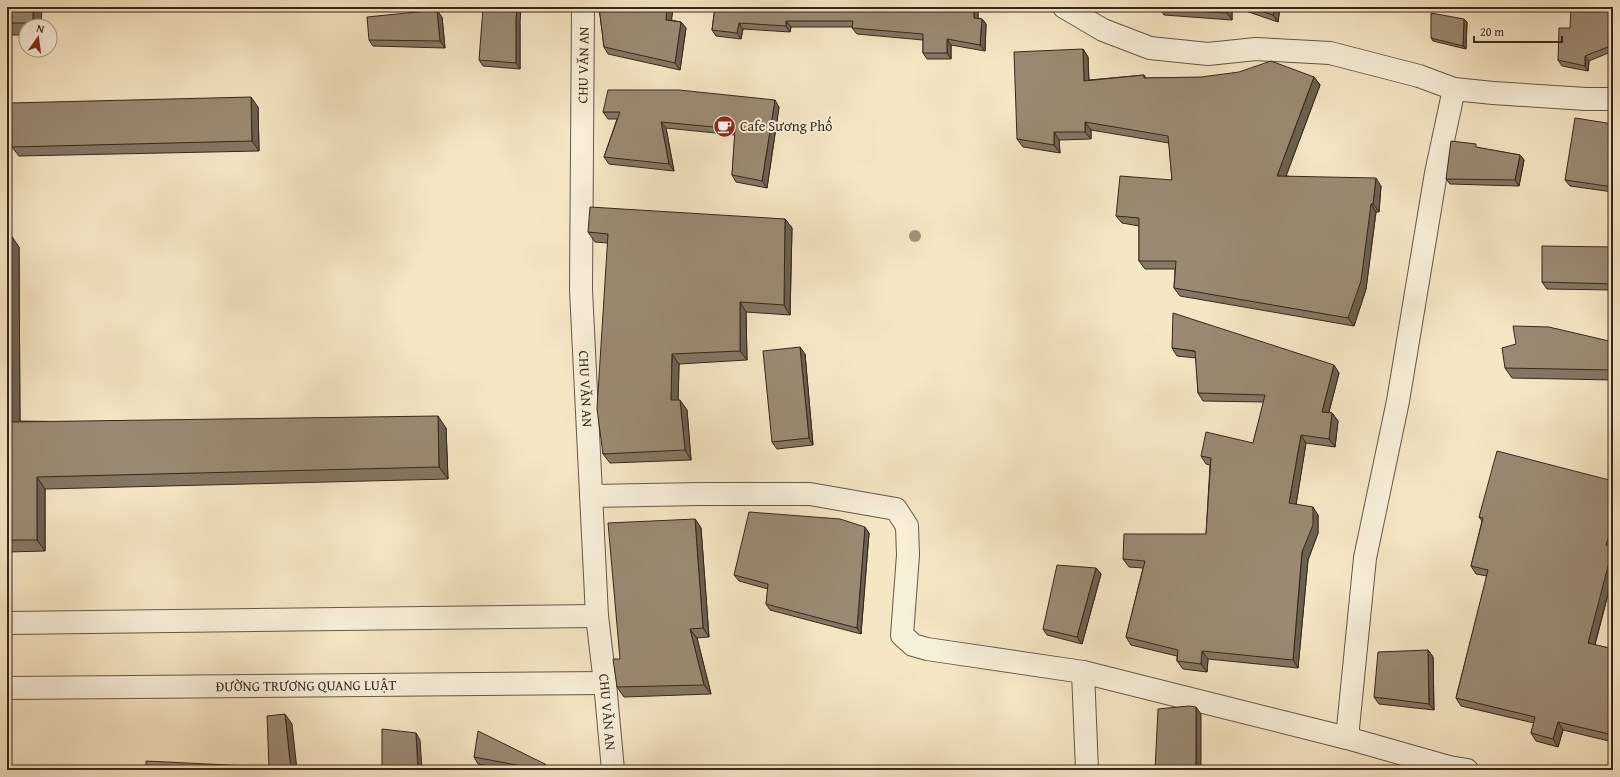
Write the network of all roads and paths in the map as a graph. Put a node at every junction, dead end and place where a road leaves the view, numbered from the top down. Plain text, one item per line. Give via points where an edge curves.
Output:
1 (583, 7) edge
2 (1064, 7) edge
3 (1454, 88) junction
4 (1613, 99) edge
5 (591, 496) junction
6 (597, 616) junction
7 (7, 623) edge
8 (1083, 672) junction
9 (605, 683) junction
10 (7, 688) edge
11 (1347, 738) junction
12 (613, 770) edge
13 (1087, 770) edge
14 (1467, 770) edge

1 - 5 street, CHU VĂN AN via 580,290
2 - 3 street via 1103,30 1150,48 1208,54 1256,49 1330,53 1419,76
3 - 4 street via 1493,93
3 - 11 street via 1436,173 1398,401 1366,558
5 - 6 street, CHU VĂN AN
5 - 8 street via 810,494 896,509 907,526 908,555 902,635 913,645
6 - 7 street
6 - 9 street, CHU VĂN AN
8 - 11 street
8 - 13 street
9 - 10 street, ĐƯỜNG TRƯƠNG QUANG LUẬT
9 - 12 street, CHU VĂN AN
11 - 14 street

